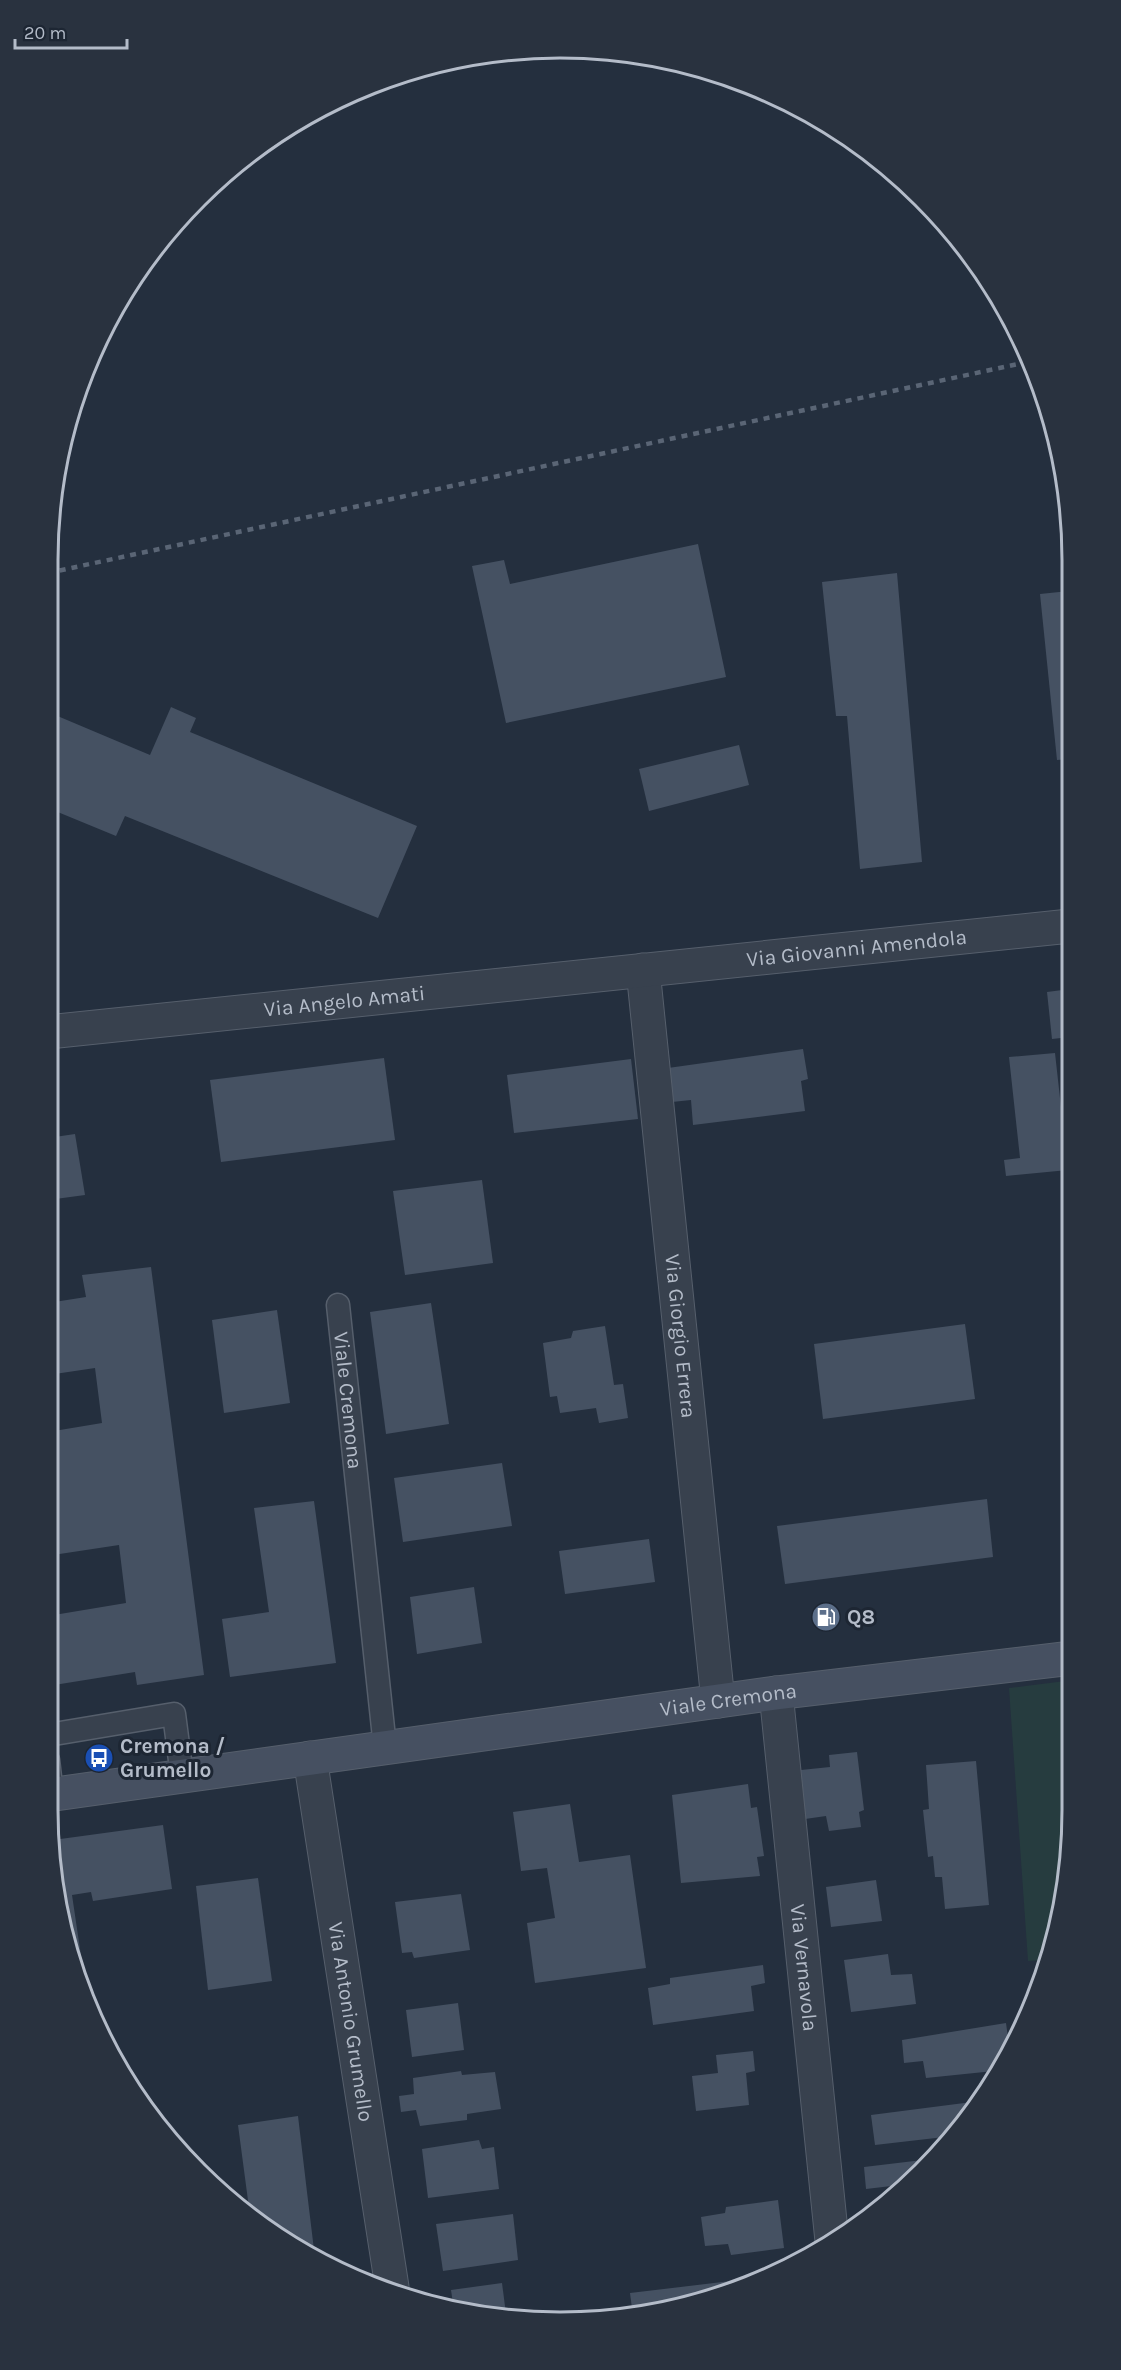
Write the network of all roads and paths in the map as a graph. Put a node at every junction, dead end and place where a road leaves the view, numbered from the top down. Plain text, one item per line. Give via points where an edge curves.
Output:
1 (1062, 927) edge
2 (643, 970) junction
3 (58, 1031) edge
4 (338, 1305) dead end
5 (1062, 1659) edge
6 (776, 1693) junction
7 (718, 1701) junction
8 (58, 1733) edge
9 (385, 1747) junction
10 (310, 1758) junction
11 (182, 1776) junction
12 (58, 1793) edge
13 (831, 2232) edge
14 (391, 2282) edge

1 - 2 street, Via Giovanni Amendola
2 - 3 street, Via Angelo Amati
2 - 7 street, Via Giorgio Errera
4 - 9 lane, Viale Cremona
5 - 6 main road, Viale Cremona
6 - 7 main road, Viale Cremona
6 - 13 street, Via Vernavola
7 - 9 main road, Viale Cremona
8 - 11 lane via 174,1714
9 - 10 main road, Viale Cremona
10 - 11 main road, Viale Cremona
10 - 14 street, Via Antonio Grumello
11 - 12 main road, Viale Cremona

